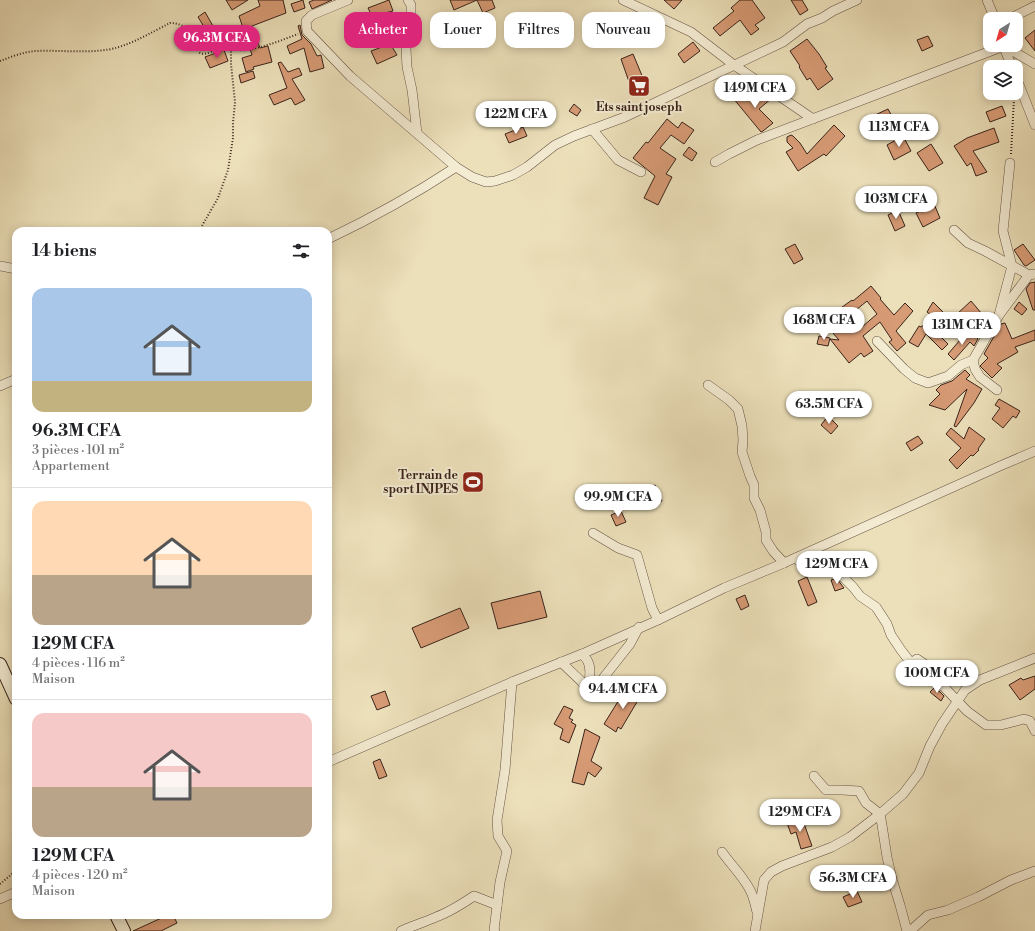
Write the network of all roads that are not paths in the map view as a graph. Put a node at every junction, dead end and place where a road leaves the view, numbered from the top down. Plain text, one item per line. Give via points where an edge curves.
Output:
1 (348, 0) edge
2 (408, 0) edge
3 (623, 0) edge
4 (856, 0) edge
5 (988, 0) edge
6 (1035, 6) edge
7 (992, 12) edge
8 (1023, 12) edge
9 (986, 52) edge
10 (1015, 52) edge
11 (1035, 64) edge
12 (734, 65) junction
13 (1023, 95) edge
14 (813, 119) junction
15 (1035, 125) edge
16 (592, 129) junction
17 (417, 133) junction
18 (715, 162) dead end
19 (1010, 163) road end
20 (456, 167) junction
21 (641, 172) dead end
22 (954, 230) dead end
23 (332, 237) edge
24 (0, 266) edge
25 (1012, 266) junction
26 (12, 268) edge
27 (1032, 275) edge
28 (998, 315) junction
29 (877, 341) dead end
30 (973, 360) junction
31 (12, 381) edge
32 (708, 384) dead end
33 (0, 386) edge
34 (997, 390) dead end
35 (1035, 452) edge
36 (593, 533) dead end
37 (796, 558) junction
38 (784, 563) junction
39 (658, 620) junction
40 (639, 627) junction
41 (582, 654) junction
42 (1035, 658) edge
43 (561, 662) junction
44 (0, 664) edge
45 (512, 682) junction
46 (12, 690) edge
47 (588, 690) junction
48 (957, 702) junction
49 (1035, 731) edge
50 (332, 760) edge
51 (814, 776) dead end
52 (880, 814) junction
53 (722, 852) dead end
54 (1035, 871) edge
55 (12, 894) edge
56 (0, 899) edge
57 (497, 905) junction
58 (758, 915) junction
59 (118, 919) edge
60 (124, 931) edge
61 (401, 931) edge
62 (495, 931) edge
63 (755, 931) edge
64 (909, 931) edge

1 - 17 street via 312,15 306,22 307,31 350,76
2 - 17 street via 411,17 406,61
3 - 12 street via 691,32
4 - 12 street via 807,24 783,42
5 - 7 street
6 - 8 street
9 - 14 street
10 - 11 street
12 - 14 street
12 - 16 street via 625,117
13 - 15 street
14 - 18 street via 757,140
16 - 20 street via 555,145 528,167 495,181 486,182 472,177
16 - 21 street via 618,160
17 - 20 street
19 - 25 street via 1003,231
20 - 23 street via 358,225
22 - 25 street via 968,243
24 - 26 street
25 - 27 street
25 - 28 street
27 - 28 street
28 - 30 street
29 - 30 street via 904,369 915,378 928,383 948,376 961,365
30 - 34 street via 980,377
31 - 33 street
32 - 38 street via 738,409 742,426 742,452 754,485 754,498 760,510 766,540
35 - 37 street
36 - 39 street via 618,548 637,555 652,608
37 - 38 street
37 - 48 street via 805,567 840,574 860,596 876,607 888,624 891,635 912,663 918,659 929,668 936,682
38 - 39 street
39 - 40 street
40 - 41 street
40 - 47 street via 600,686 592,692
41 - 43 street
41 - 47 street via 590,668
42 - 48 street via 980,680 965,690
43 - 45 street
43 - 47 street
44 - 46 street
45 - 50 street
45 - 57 street via 498,820 498,836 507,851
48 - 49 street via 986,725 1001,725 1024,719 1030,721
48 - 52 street via 930,746 919,773 903,794
51 - 52 street via 826,790 859,791 866,803
52 - 58 street via 832,847 771,872 764,880
52 - 64 street via 892,879
53 - 58 street via 750,890
54 - 64 street via 948,910 928,916
55 - 56 street
57 - 61 street via 474,896 436,917
57 - 62 street
58 - 63 street
59 - 60 street

